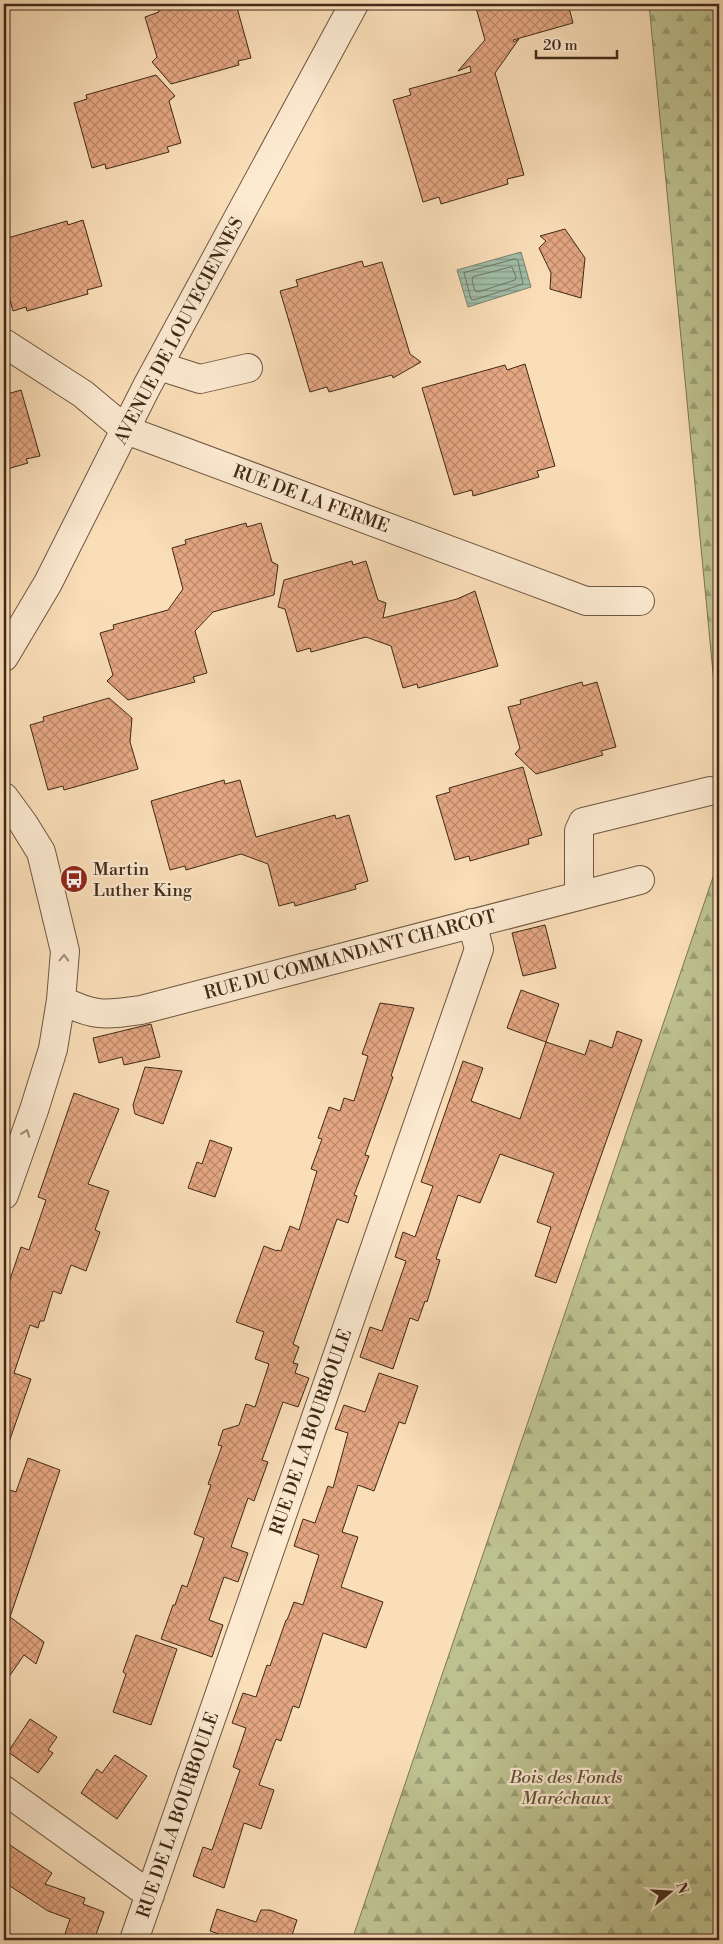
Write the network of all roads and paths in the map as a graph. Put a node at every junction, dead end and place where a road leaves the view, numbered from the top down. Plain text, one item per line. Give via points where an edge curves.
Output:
1 (354, 4) edge
2 (4, 343) edge
3 (159, 366) junction
4 (248, 368) dead end
5 (126, 430) junction
6 (640, 601) dead end
7 (4, 657) edge
8 (710, 791) dead end
9 (4, 797) edge
10 (640, 880) dead end
11 (579, 896) junction
12 (472, 923) junction
13 (61, 1000) junction
14 (4, 1195) edge
15 (4, 1790) edge
16 (150, 1895) junction
17 (134, 1940) edge

1 - 3 street, AVENUE DE LOUVECIENNES
2 - 5 street, RUE DE LA FERME via 83,394
3 - 4 street via 200,379
3 - 5 street, AVENUE DE LOUVECIENNES
5 - 6 street, RUE DE LA FERME via 586,600
5 - 7 street, AVENUE DE LOUVECIENNES via 48,584
8 - 11 street via 583,822 579,831
13 -> 9 street via 65,951 49,880 41,852
10 - 11 street, RUE DU COMMANDANT CHARCOT
11 - 12 street, RUE DU COMMANDANT CHARCOT
12 - 13 street, RUE DU COMMANDANT CHARCOT via 141,1010 104,1015 81,1010
12 - 16 street, RUE DE LA BOURBOULE via 479,949
14 -> 13 street via 53,1049
15 - 16 street
16 - 17 street, RUE DE LA BOURBOULE

